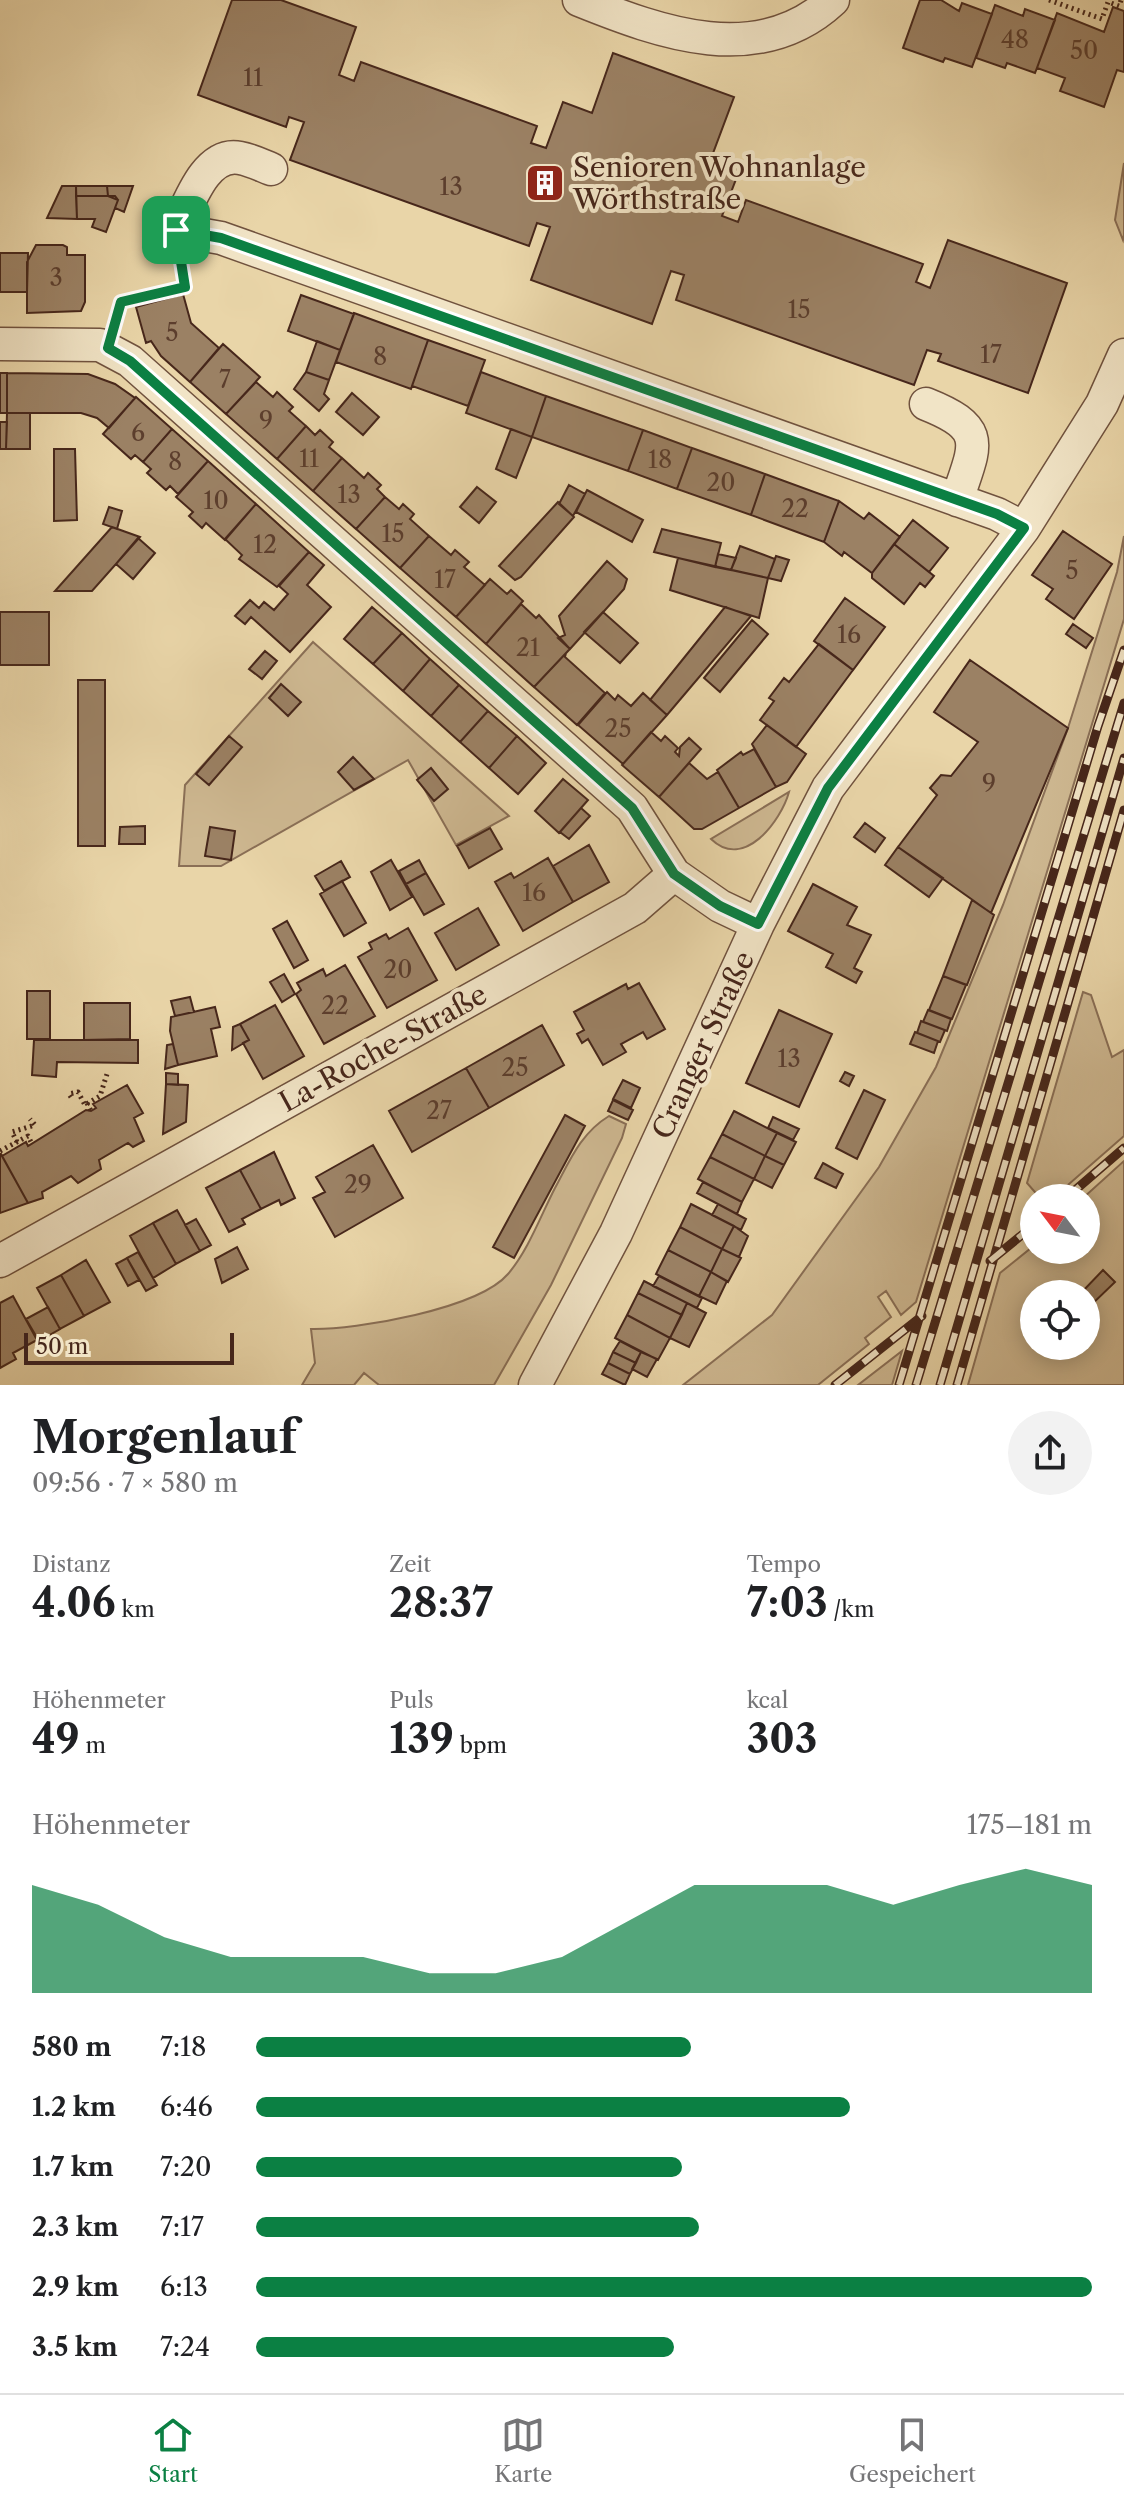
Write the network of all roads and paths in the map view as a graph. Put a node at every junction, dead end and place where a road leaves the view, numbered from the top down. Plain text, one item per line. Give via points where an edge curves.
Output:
1 (579, 0) edge
2 (833, 0) edge
3 (1049, 0) edge
4 (1121, 0) edge
5 (271, 169) dead end
6 (176, 230) junction
7 (0, 344) edge
8 (108, 348) junction
9 (1124, 355) edge
10 (926, 404) dead end
11 (957, 500) junction
12 (1024, 528) junction
13 (674, 874) junction
14 (758, 924) junction
15 (107, 1074) dead end
16 (71, 1097) dead end
17 (87, 1103) junction
18 (91, 1111) dead end
19 (30, 1119) dead end
20 (17, 1142) junction
21 (32, 1144) dead end
22 (0, 1151) edge
23 (0, 1261) edge
24 (535, 1385) edge

1 - 2 street via 657,28 724,42 784,31 806,22
3 - 4 path via 1102,19 1108,2 1119,6
5 - 6 street via 239,157 219,162 201,181
6 - 8 path via 185,287 121,302
6 - 11 street via 221,238
7 - 8 street
8 - 13 street via 130,361 632,808
9 - 12 street, Cranger Straße via 1102,404
10 - 11 street via 961,420 973,438
11 - 12 street
12 - 14 street, Cranger Straße via 828,788
13 - 14 street
13 - 23 street, La-Roche-Straße via 635,908
14 - 24 street, Cranger Straße via 616,1233
15 - 17 path via 100,1096
16 - 17 path via 78,1092
17 - 18 path
19 - 20 path via 35,1125 12,1132
20 - 21 path via 28,1136
20 - 22 path

